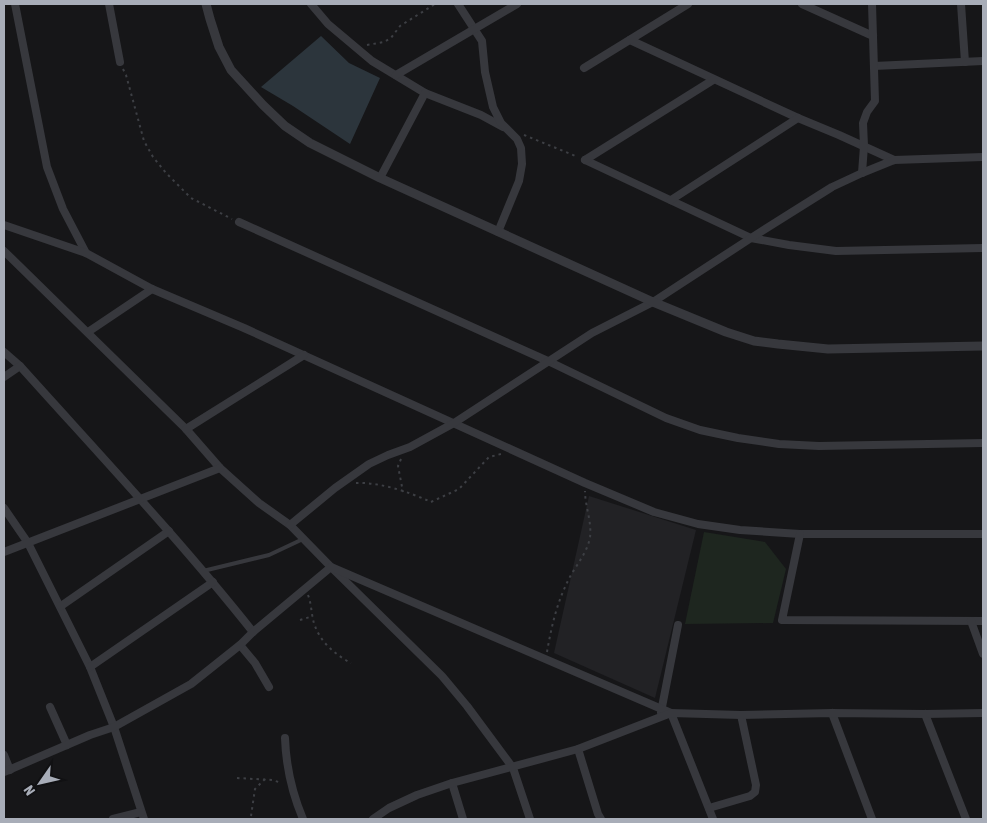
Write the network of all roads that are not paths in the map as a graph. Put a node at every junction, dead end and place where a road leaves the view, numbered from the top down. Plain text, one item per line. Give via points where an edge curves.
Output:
1 (16, 4) edge
2 (109, 4) edge
3 (206, 4) edge
4 (311, 4) edge
5 (458, 4) edge
6 (517, 4) edge
7 (688, 4) edge
8 (802, 4) edge
9 (872, 4) edge
10 (962, 4) edge
11 (474, 29) junction
12 (873, 36) junction
13 (630, 40) junction
14 (983, 61) edge
15 (120, 62) road end
16 (965, 62) junction
17 (874, 66) junction
18 (584, 68) dead end
19 (396, 75) junction
20 (713, 80) junction
21 (425, 93) junction
22 (798, 118) junction
23 (511, 132) junction
24 (864, 146) junction
25 (983, 157) edge
26 (894, 160) junction
27 (862, 173) junction
28 (380, 178) junction
29 (671, 200) junction
30 (239, 222) road end
31 (4, 225) edge
32 (498, 232) junction
33 (751, 238) junction
34 (983, 248) edge
35 (4, 251) edge
36 (86, 253) junction
37 (152, 289) junction
38 (653, 302) junction
39 (88, 332) junction
40 (983, 346) edge
41 (4, 352) edge
42 (304, 355) junction
43 (550, 362) junction
44 (20, 366) junction
45 (4, 378) edge
46 (454, 423) junction
47 (186, 429) junction
48 (983, 444) edge
49 (220, 468) junction
50 (139, 498) junction
51 (4, 508) edge
52 (290, 524) junction
53 (168, 531) junction
54 (800, 534) junction
55 (983, 534) edge
56 (305, 538) junction
57 (28, 543) junction
58 (4, 552) edge
59 (331, 567) junction
60 (203, 571) junction
61 (213, 582) junction
62 (61, 606) junction
63 (971, 621) junction
64 (983, 621) edge
65 (678, 625) dead end
66 (253, 632) junction
67 (240, 645) junction
68 (983, 654) edge
69 (90, 667) junction
70 (269, 686) dead end
71 (50, 707) dead end
72 (661, 712) junction
73 (671, 713) junction
74 (832, 713) junction
75 (983, 713) edge
76 (741, 714) junction
77 (925, 714) junction
78 (114, 727) junction
79 (285, 738) dead end
80 (67, 745) junction
81 (578, 750) junction
82 (4, 755) edge
83 (513, 768) junction
84 (7, 771) edge
85 (452, 783) junction
86 (709, 808) junction
87 (142, 815) edge
88 (113, 819) edge
89 (303, 819) edge
90 (373, 819) edge
91 (463, 819) edge
92 (530, 819) edge
93 (601, 819) edge
94 (713, 819) edge
95 (872, 819) edge
96 (966, 819) edge

1 - 36 street via 47,167 63,209
2 - 15 street
3 - 28 street via 219,47 231,70 263,105 310,143
4 - 19 street via 357,50
5 - 11 street
6 - 11 street
7 - 13 street
8 - 12 street
9 - 12 street
10 - 16 street
11 - 19 street
11 - 23 street via 482,41 493,107 501,123
12 - 17 street
13 - 18 street
13 - 20 street
14 - 16 street
16 - 17 street
17 - 24 street via 875,101 864,117
19 - 21 street
20 - 22 street
20 - 29 street via 585,160
21 - 23 street via 481,115
21 - 28 street
22 - 24 street
22 - 29 street
23 - 32 street via 521,148 521,170
24 - 26 street
24 - 27 street
25 - 26 street
26 - 27 street
27 - 33 street via 832,187
28 - 32 street
29 - 33 street
30 - 43 street
31 - 36 street
32 - 38 street
33 - 34 street via 836,251
33 - 38 street
35 - 39 street
36 - 37 street
37 - 39 street
37 - 42 street
38 - 40 street via 726,332 778,344 828,349
38 - 43 street via 592,333
39 - 47 street
41 - 44 street
42 - 46 street
42 - 47 street
43 - 46 street
43 - 48 street via 666,418 738,438 819,446
44 - 45 street
44 - 50 street
46 - 52 street via 356,473
46 - 54 street via 654,512 689,522 740,530
47 - 49 street
49 - 50 street
49 - 52 street via 259,503
50 - 53 street
50 - 57 street
51 - 57 street
52 - 56 street
53 - 60 street
53 - 62 street
54 - 55 street
54 - 63 street via 782,620
56 - 59 street
56 - 60 lane via 269,555
57 - 58 street
57 - 62 street
59 - 66 street
59 - 72 street
59 - 83 street via 442,676
60 - 61 street
61 - 66 street
61 - 69 street
62 - 69 street
63 - 64 street
63 - 68 street
65 - 72 street
66 - 67 street
67 - 70 street
67 - 78 street via 191,684
69 - 78 street
71 - 80 street
72 - 73 street
72 - 81 street
73 - 76 street
73 - 86 street
74 - 76 street
74 - 77 street
74 - 95 street
75 - 77 street
76 - 86 street via 755,792
77 - 96 street
78 - 80 street
78 - 87 street
79 - 89 street via 287,765
80 - 84 street
81 - 83 street
81 - 93 street
82 - 84 street
83 - 85 street
83 - 92 street
85 - 90 street via 417,795
85 - 91 street
86 - 94 street
87 - 88 street

